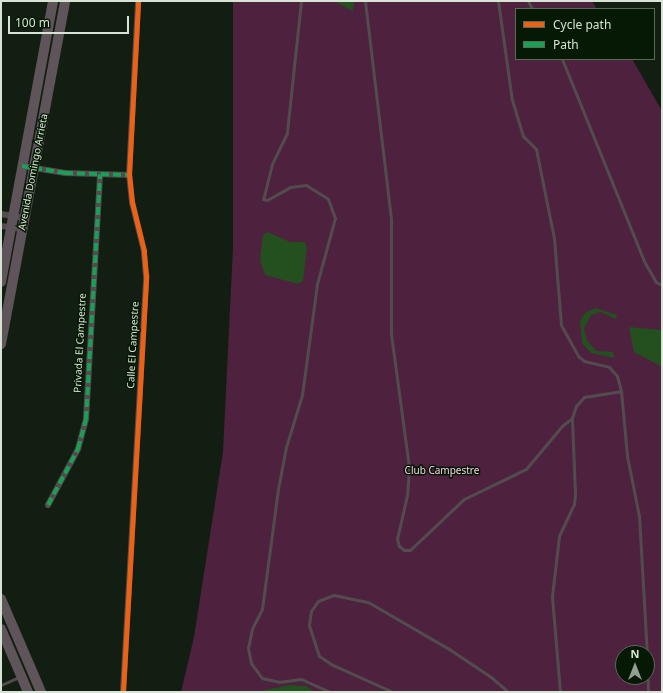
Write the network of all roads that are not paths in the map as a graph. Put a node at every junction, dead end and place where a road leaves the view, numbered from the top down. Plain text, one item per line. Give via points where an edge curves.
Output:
1 (53, 1) edge
2 (65, 1) edge
3 (138, 1) edge
4 (301, 1) edge
5 (365, 1) edge
6 (498, 1) edge
7 (562, 60) edge
8 (22, 166) junction
9 (34, 169) junction
10 (100, 174) junction
11 (129, 175) junction
12 (1, 214) edge
13 (13, 216) junction
14 (24, 218) junction
15 (6, 227) edge
16 (22, 229) junction
17 (1, 282) edge
18 (662, 285) edge
19 (1, 344) edge
20 (621, 391) junction
21 (572, 418) junction
22 (48, 505) dead end
23 (1, 599) edge
24 (1, 629) edge
25 (3, 642) edge
26 (647, 645) edge
27 (21, 676) junction
28 (1, 686) edge
29 (28, 692) edge
30 (41, 692) edge
31 (123, 692) edge
32 (330, 692) edge
33 (393, 692) edge
34 (508, 692) edge
35 (560, 692) edge

1 - 8 main road, Avenida Domingo Arrieta
2 - 9 main road, Avenida Domingo Arrieta
3 - 11 street, Calle El Campestre
4 - 32 lane via 287,133 272,164 263,199 268,200 290,186 312,187 328,199 335,218 317,284 302,395 282,468 262,609 252,629 248,648 251,663 262,678 279,682 301,679
5 - 21 lane via 391,220 391,334 409,468 407,495 397,539 399,546 404,550 410,550 464,499 526,469
6 - 20 lane via 512,100 523,136 536,149 554,238 561,325 578,356 584,361 609,368 617,376
7 - 18 lane via 645,262 656,282
8 - 9 street
8 - 13 main road, Avenida Domingo Arrieta
9 - 10 street
9 - 14 main road, Avenida Domingo Arrieta
10 - 11 street
10 - 22 street, Privada El Campestre via 86,419 78,449
11 - 31 street, Calle El Campestre via 132,202 144,251 146,276
12 - 13 street
13 - 14 street
13 - 15 main road, Avenida Domingo Arrieta
14 - 16 main road, Avenida Domingo Arrieta
15 - 16 street
15 - 17 main road, Avenida Domingo Arrieta
16 - 19 main road, Avenida Domingo Arrieta
20 - 21 lane via 584,397 578,402
20 - 26 lane via 627,456 639,516
21 - 35 lane via 574,504 559,536 552,596
23 - 30 main road
24 - 25 main road
25 - 27 main road
27 - 28 lane
27 - 29 main road
33 - 34 lane via 319,656 309,625 310,611 318,601 334,595 368,602 449,649 491,677

